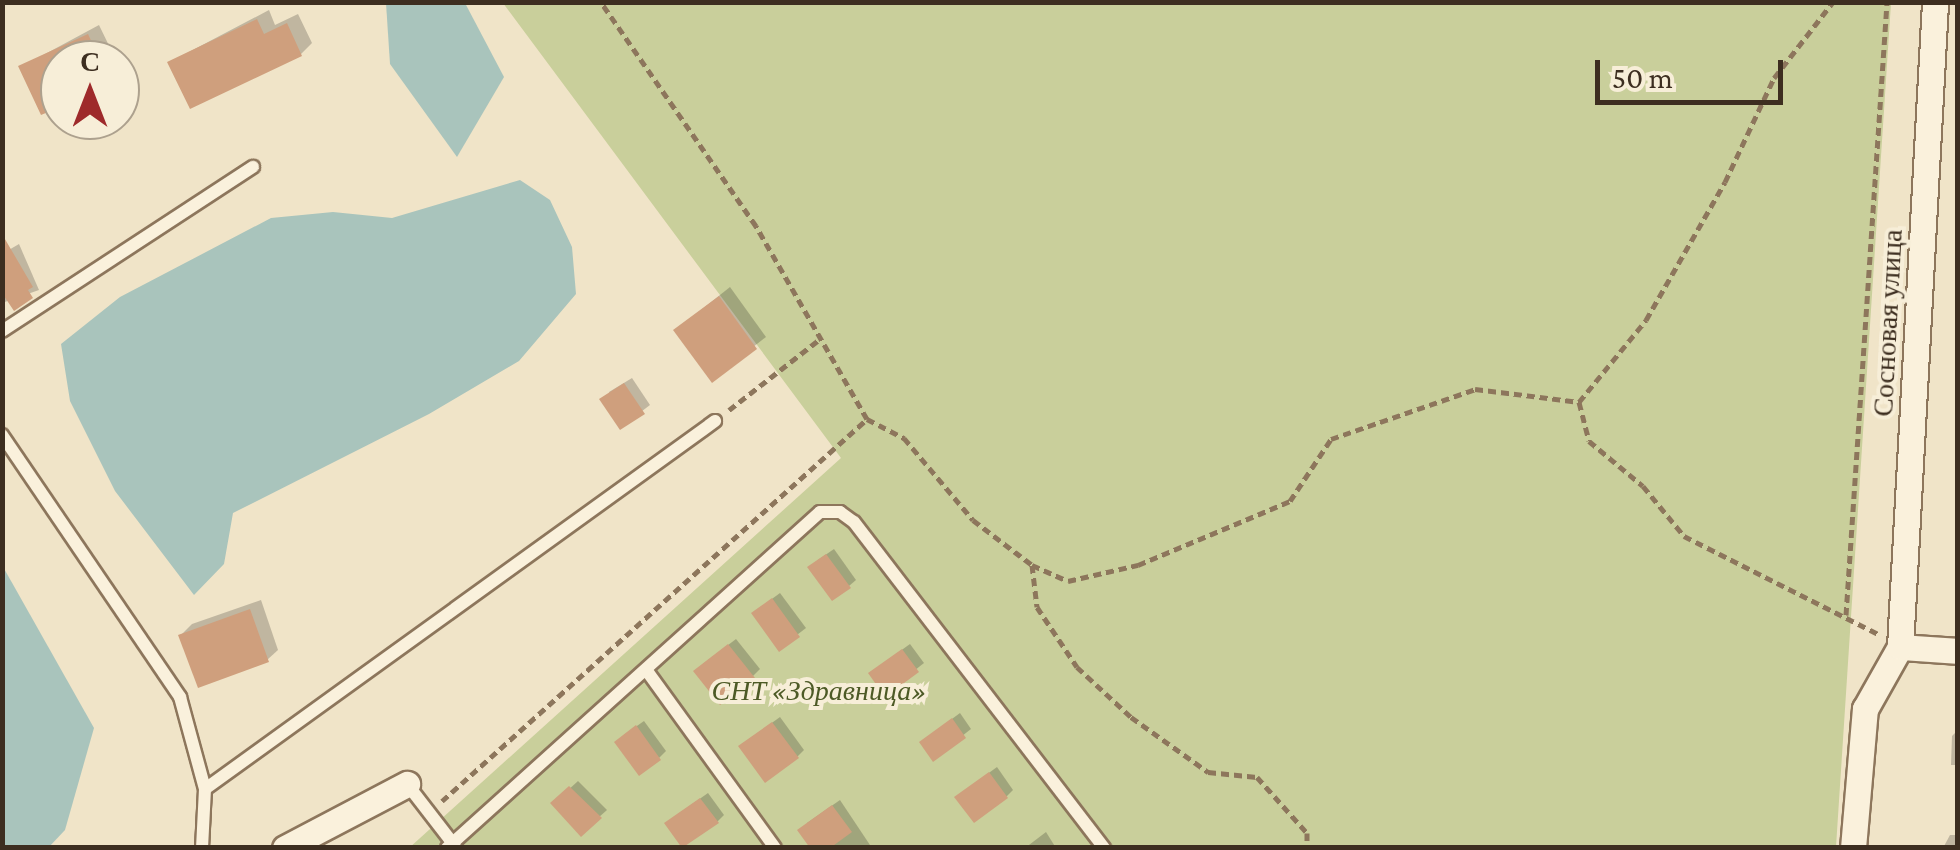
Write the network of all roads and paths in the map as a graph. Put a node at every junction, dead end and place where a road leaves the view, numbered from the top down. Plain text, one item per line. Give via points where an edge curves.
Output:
1 (1833, 2) edge
2 (1887, 2) edge
3 (1935, 2) edge
4 (253, 168) dead end
5 (2, 331) edge
6 (821, 338) dead end
7 (1580, 402) junction
8 (868, 418) dead end
9 (715, 421) joint
10 (2, 436) edge
11 (1032, 565) junction
12 (1846, 614) junction
13 (1900, 648) junction
14 (1958, 651) edge
15 (647, 671) junction
16 (408, 784) joint
17 (205, 789) junction
18 (452, 846) edge
19 (202, 848) edge
20 (285, 848) edge
21 (775, 848) edge
22 (1104, 848) edge
23 (1308, 848) edge
24 (1853, 848) edge

1 - 7 path via 1774,78 1725,182 1646,320
2 - 12 path
3 - 13 street, Сосновая улица
4 - 5 lane
6 - 9 path
7 - 11 path via 1475,389 1331,439 1290,501 1138,565 1068,581
7 - 12 path via 1589,440 1643,486 1684,536
8 - 11 path via 904,438 972,520
9 - 17 lane
10 - 17 lane via 180,697
11 - 23 path via 1038,608 1077,667 1130,717 1208,772 1256,777 1307,833
12 - 13 path
13 - 14 street
13 - 24 street via 1865,709
15 - 18 lane
15 - 21 lane
15 - 22 lane via 820,512 840,512
16 - 18 lane
16 - 20 street
17 - 19 lane

